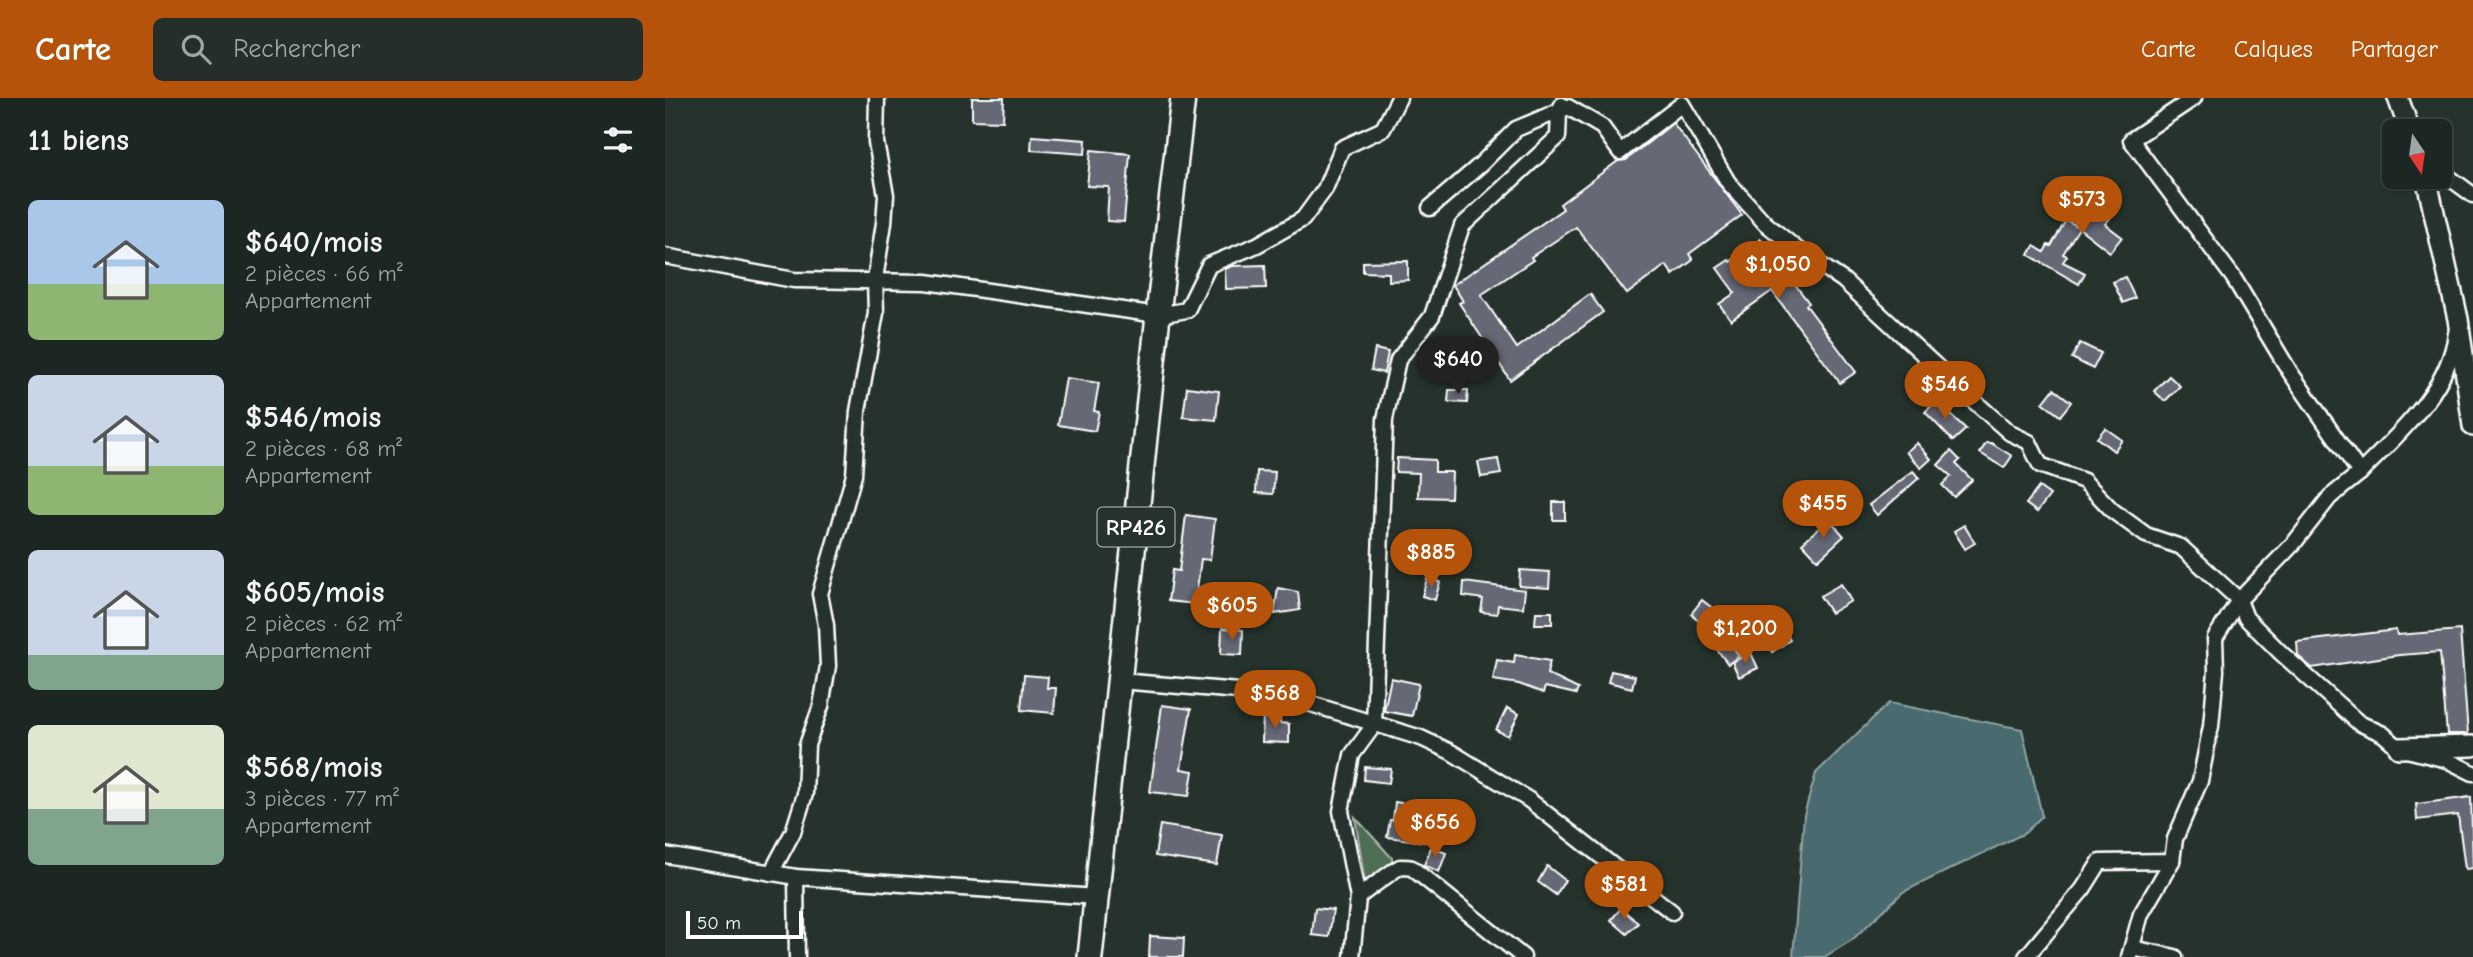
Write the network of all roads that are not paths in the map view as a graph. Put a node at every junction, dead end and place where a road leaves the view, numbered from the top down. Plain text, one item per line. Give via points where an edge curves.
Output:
1 (877, 98) edge
2 (1183, 98) edge
3 (1399, 98) edge
4 (2194, 98) edge
5 (2398, 98) edge
6 (1562, 105) edge
7 (2406, 119) edge
8 (2452, 179) edge
9 (2428, 189) edge
10 (2473, 194) edge
11 (1430, 208) dead end
12 (665, 256) edge
13 (875, 279) junction
14 (1158, 315) junction
15 (2458, 319) junction
16 (2473, 426) edge
17 (2360, 473) junction
18 (2239, 600) junction
19 (1120, 681) junction
20 (1374, 725) junction
21 (2473, 746) edge
22 (2399, 748) junction
23 (2473, 773) edge
24 (665, 855) edge
25 (2172, 860) junction
26 (771, 873) junction
27 (796, 877) junction
28 (1097, 897) junction
29 (1358, 898) junction
30 (1672, 912) dead end
31 (2131, 953) edge
32 (797, 957) edge
33 (1090, 957) edge
34 (1352, 957) edge
35 (1524, 957) edge
36 (2026, 957) edge
37 (2175, 957) edge

1 - 13 street via 876,142 886,195
2 - 14 main road, RP426
3 - 14 street via 1383,129 1342,148 1325,189 1303,219 1209,265 1187,310
4 - 17 street via 2131,140 2233,277 2290,372
5 - 7 street
6 - 11 street via 1517,129
6 - 18 street via 1602,127 1620,152 1682,104 1728,182 1765,223 1843,281 2010,433 2029,442 2040,465 2084,481 2113,511 2146,535 2181,547
6 - 20 street via 1558,137 1462,226 1432,316 1398,360 1385,419
8 - 10 street
9 - 15 street
12 - 13 street via 794,280
13 - 14 street
13 - 26 street via 876,313 858,411 855,475 820,594 828,666 821,706 807,745 806,794 793,832
14 - 19 main road, RP426
15 - 16 street
15 - 17 street via 2455,347 2428,402
17 - 18 street via 2330,496 2294,544
18 - 22 street via 2246,618 2299,671 2359,723
18 - 25 street via 2215,638 2209,737 2200,781 2175,839
19 - 20 street via 1262,693
19 - 28 main road, RP426
20 - 29 street via 1352,755 1341,811
20 - 30 street via 1451,752 1529,800
21 - 22 street
22 - 23 street via 2447,760
24 - 26 street
25 - 31 street via 2141,914
25 - 36 street via 2100,862
26 - 27 street
27 - 28 street
27 - 32 street
28 - 33 main road, RP426
29 - 34 street
29 - 35 street via 1394,870 1412,867
31 - 37 street

